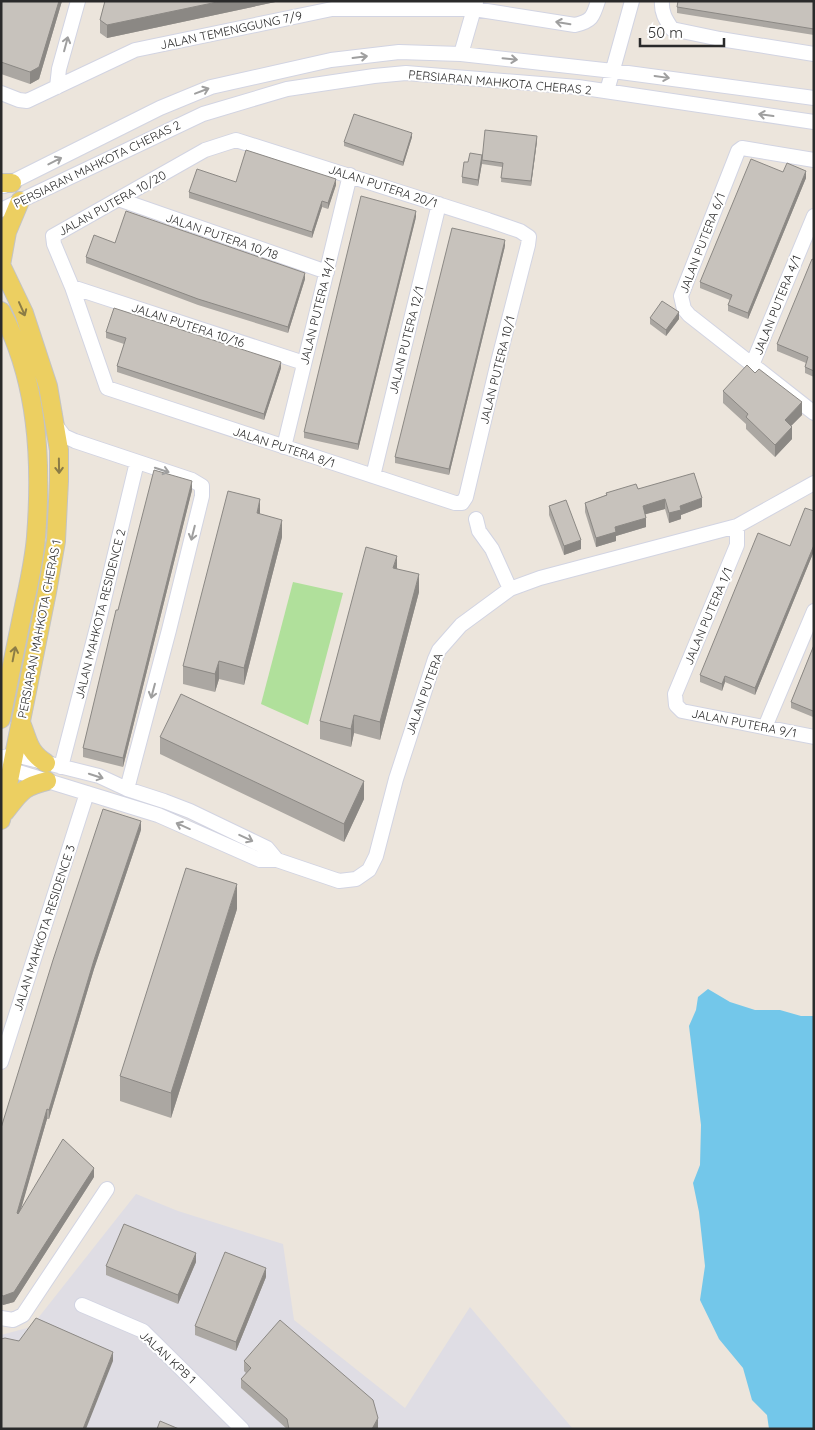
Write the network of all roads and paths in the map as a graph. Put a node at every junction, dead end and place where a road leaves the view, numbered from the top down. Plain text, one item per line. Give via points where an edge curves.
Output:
1 (78, 1) edge
2 (598, 1) edge
3 (632, 1) edge
4 (475, 5) edge
5 (662, 5) edge
6 (461, 54) junction
7 (814, 54) edge
8 (613, 70) junction
9 (57, 87) junction
10 (607, 91) junction
11 (1, 93) edge
12 (814, 98) edge
13 (814, 122) edge
14 (236, 140) joint
15 (814, 160) edge
16 (350, 175) junction
17 (5, 184) edge
18 (118, 199) junction
19 (20, 200) junction
20 (439, 204) junction
21 (1, 210) edge
22 (814, 216) edge
23 (529, 237) joint
24 (1, 265) edge
25 (326, 272) junction
26 (72, 286) junction
27 (1, 311) edge
28 (304, 363) junction
29 (752, 365) junction
30 (107, 388) joint
31 (814, 413) edge
32 (55, 424) junction
33 (284, 447) junction
34 (137, 462) junction
35 (373, 476) junction
36 (814, 483) edge
37 (462, 503) junction
38 (737, 526) junction
39 (510, 589) junction
40 (814, 610) edge
41 (676, 704) joint
42 (1, 719) edge
43 (21, 722) junction
44 (765, 727) junction
45 (814, 737) edge
46 (7, 762) edge
47 (54, 765) junction
48 (47, 781) junction
49 (127, 789) junction
50 (87, 793) junction
51 (2, 818) edge
52 (277, 860) junction
53 (1, 1062) edge
54 (107, 1190) dead end
55 (82, 1305) dead end
56 (1, 1318) edge
57 (242, 1429) edge

9 -> 1 street
2 -> 4 street, JALAN TEMENGGUNG 7/9 via 594,15 587,22 575,25
3 - 8 street
4 - 6 street
4 - 9 street, JALAN TEMENGGUNG 7/9 via 332,9 134,50
5 - 7 street via 672,29
6 -> 8 street, PERSIARAN MAHKOTA CHERAS 2
17 -> 6 street, PERSIARAN MAHKOTA CHERAS 2 via 160,108 212,87 331,60 399,52
8 - 10 street
8 -> 12 street, PERSIARAN MAHKOTA CHERAS 2
9 - 11 street, JALAN TEMENGGUNG 7/9 via 27,101
13 -> 10 street, PERSIARAN MAHKOTA CHERAS 2
10 - 19 street, PERSIARAN MAHKOTA CHERAS 2 via 406,73 287,89 203,114
14 - 16 street, JALAN PUTERA 20/1
14 - 18 street, JALAN PUTERA 10/20 via 205,150
15 - 29 street, JALAN PUTERA 6/1 via 740,149 681,296 689,315
16 - 20 street, JALAN PUTERA 20/1
16 - 25 street, JALAN PUTERA 14/1
18 - 25 street, JALAN PUTERA 10/18
18 - 26 street, JALAN PUTERA 10/20 via 53,236
19 - 21 street, PERSIARAN MAHKOTA CHERAS 2
19 - 24 main road via 7,232
20 - 23 street, JALAN PUTERA 20/1 via 520,231
20 - 35 street, JALAN PUTERA 12/1
22 - 29 street, JALAN PUTERA 4/1
23 - 37 street, JALAN PUTERA 10/1
24 -> 32 main road, PERSIARAN MAHKOTA CHERAS 1 via 24,313 48,386
25 - 28 street, JALAN PUTERA 14/1
26 - 28 street, JALAN PUTERA 10/16
26 - 30 street, JALAN PUTERA 10/20
42 -> 27 main road, PERSIARAN MAHKOTA CHERAS 1 via 36,538 38,482 35,423 29,386 11,330
28 - 33 street, JALAN PUTERA 14/1
29 - 31 street, JALAN PUTERA 6/1
30 - 33 street, JALAN PUTERA 8/1
32 - 34 street via 64,436 75,442
32 -> 43 main road, PERSIARAN MAHKOTA CHERAS 1 via 59,450 56,541
33 - 35 street, JALAN PUTERA 8/1
34 - 47 street, JALAN MAHKOTA RESIDENCE 2 via 101,612
34 -> 49 street via 192,480 202,486 202,496
35 - 37 street, JALAN PUTERA 8/1 via 455,504
36 - 38 street, JALAN PUTERA
37 - 39 street via 476,519 479,531 492,549
38 - 39 street, JALAN PUTERA via 540,578
38 - 41 street, JALAN PUTERA 1/1 via 737,545 675,694
39 - 52 street, JALAN PUTERA via 461,625 439,650 369,870 356,879 339,881
40 - 44 street
41 - 44 street, JALAN PUTERA 9/1 via 682,711
43 - 46 main road, PERSIARAN MAHKOTA CHERAS 1
43 - 47 main road via 31,751 36,757
44 - 45 street, JALAN PUTERA 9/1
46 - 47 street, JALAN PUTERA
46 - 48 street, JALAN PUTERA
46 - 51 main road, PERSIARAN MAHKOTA CHERAS 1
47 -> 49 street, JALAN PUTERA via 99,776
48 - 50 street, JALAN PUTERA
48 - 51 main road via 22,790
49 -> 52 street, JALAN PUTERA via 164,801 268,848
52 -> 50 street, JALAN PUTERA via 260,860 158,815
50 - 53 street, JALAN MAHKOTA RESIDENCE 3
54 - 56 street via 22,1315 13,1320
55 - 57 street, JALAN KPB 1 via 143,1331

